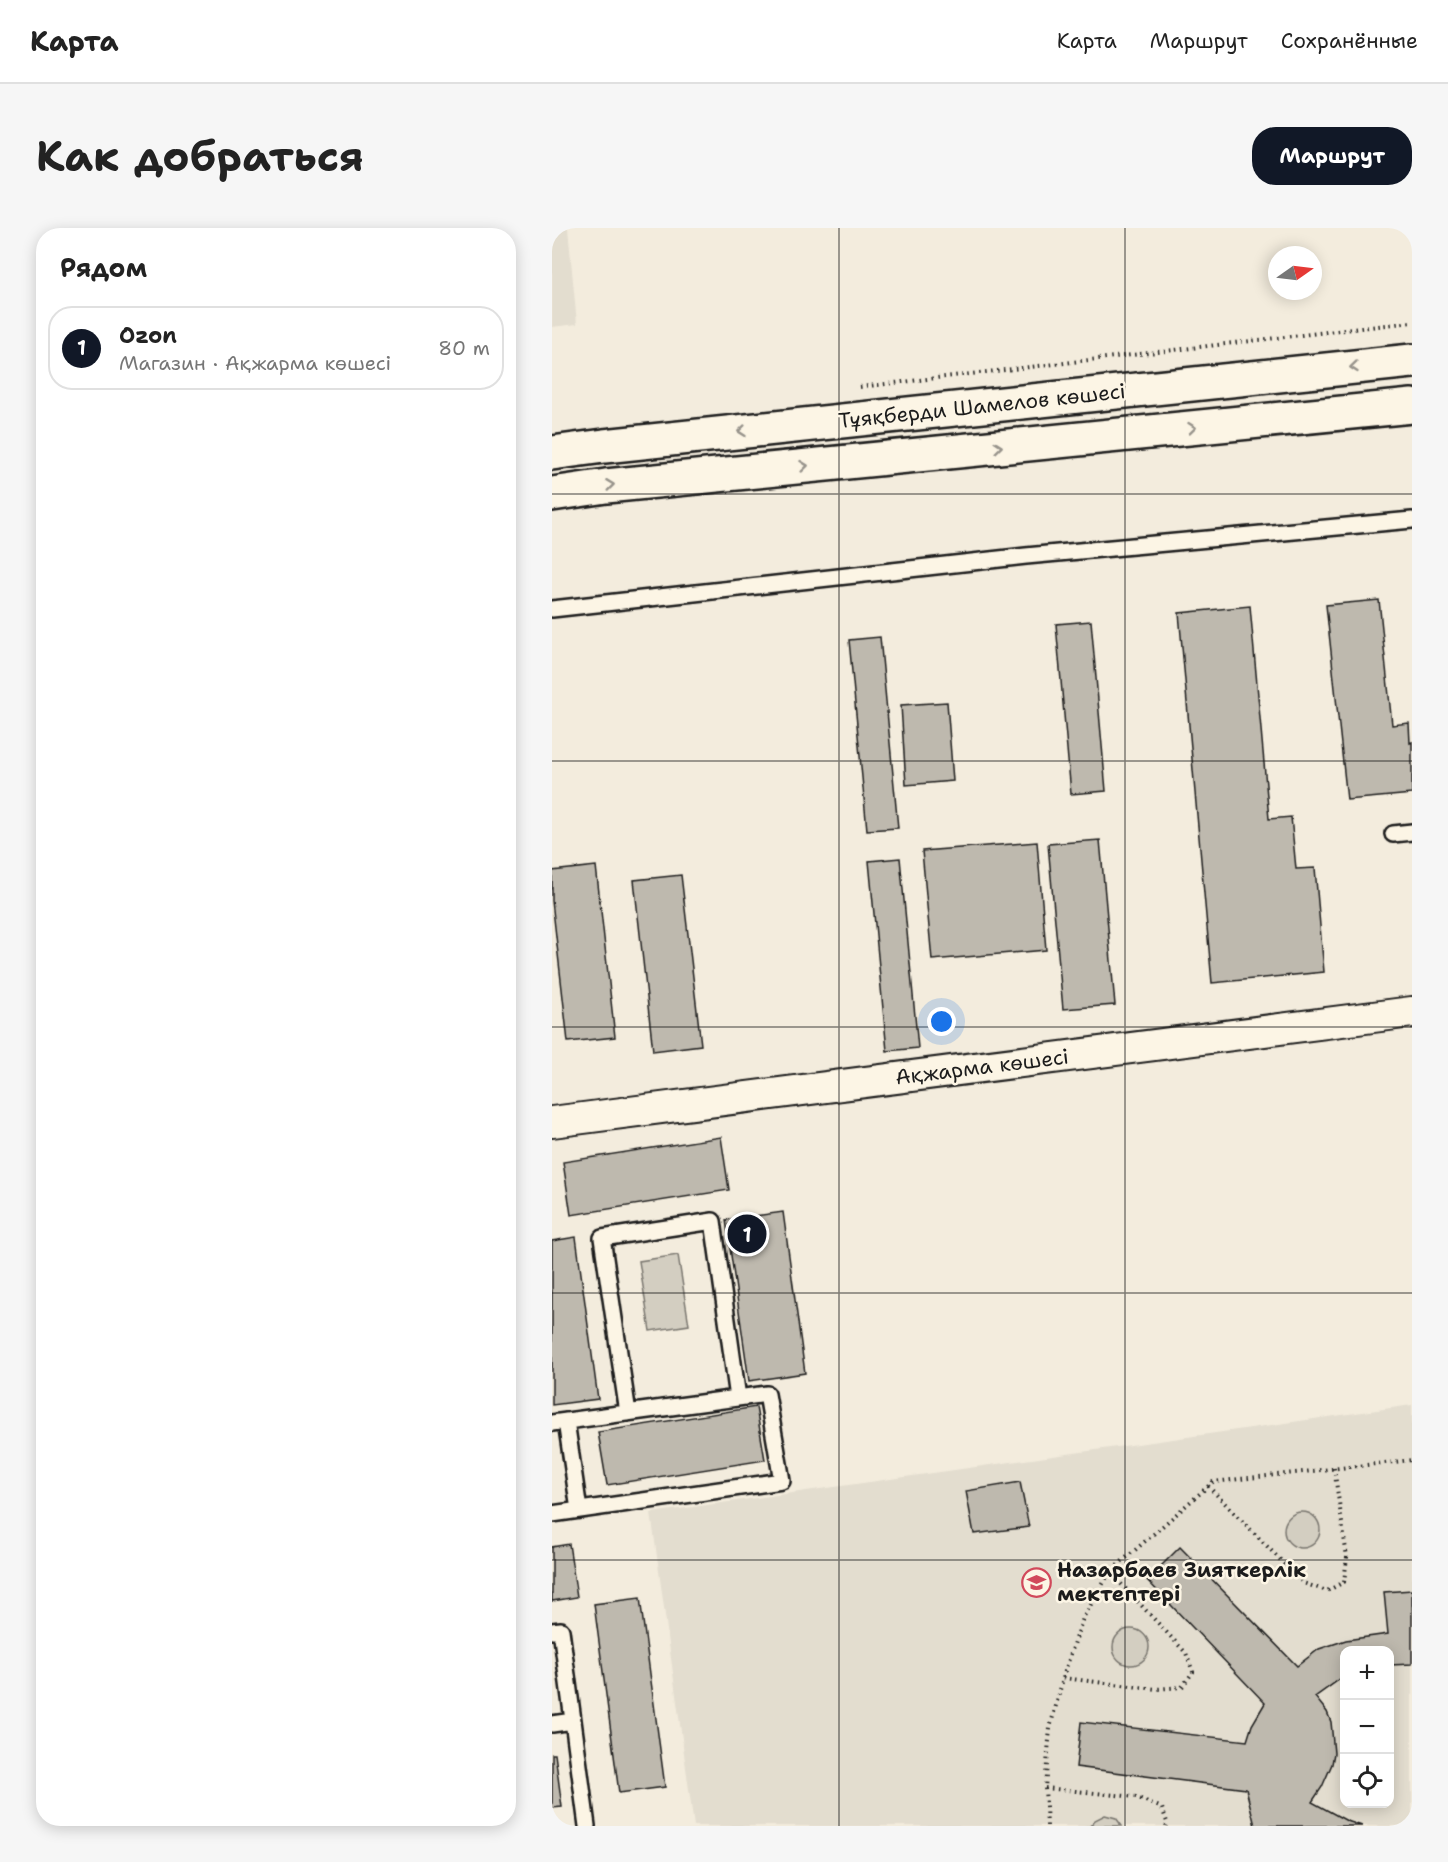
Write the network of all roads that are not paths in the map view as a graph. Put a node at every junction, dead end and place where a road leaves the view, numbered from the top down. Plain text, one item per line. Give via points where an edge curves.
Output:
1 (1412, 361) edge
2 (1412, 406) edge
3 (552, 453) edge
4 (552, 494) edge
5 (1412, 520) edge
6 (552, 609) edge
7 (1412, 832) edge
8 (1393, 834) dead end
9 (1412, 1012) edge
10 (552, 1122) edge
11 (738, 1398) junction
12 (628, 1413) junction
13 (559, 1422) edge
14 (579, 1510) junction
15 (552, 1514) edge
16 (552, 1631) edge
17 (573, 1721) junction
18 (552, 1724) edge
19 (587, 1826) edge

1 -> 3 street, Тұяқберди Шамелов көшесі
4 -> 2 street, Тұяқберди Шамелов көшесі
5 - 6 lane via 1014,557
7 - 8 lane
9 - 10 street, Ақжарма көшесі
11 - 12 lane
11 - 12 lane via 713,1221 602,1238
11 - 14 lane via 767,1394 782,1481
12 - 13 lane
13 - 14 lane
14 - 15 lane
16 - 17 lane via 561,1630
17 - 18 lane
17 - 19 lane

